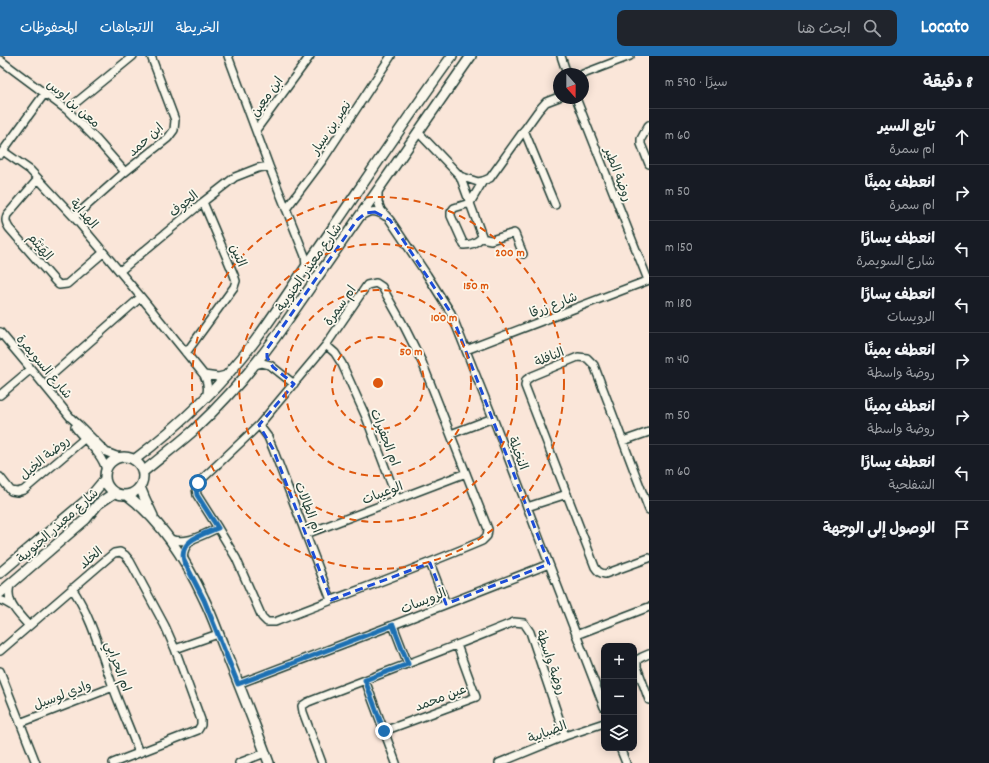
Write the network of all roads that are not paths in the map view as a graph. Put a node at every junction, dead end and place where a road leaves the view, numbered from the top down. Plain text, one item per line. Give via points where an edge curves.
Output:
1 (133, 56) edge
2 (152, 56) edge
3 (228, 56) edge
4 (310, 56) edge
5 (391, 56) edge
6 (471, 56) edge
7 (561, 56) edge
8 (630, 56) edge
9 (449, 58) edge
10 (0, 60) edge
11 (565, 68) edge
12 (589, 72) edge
13 (45, 93) junction
14 (553, 99) edge
15 (578, 104) edge
16 (67, 110) junction
17 (649, 125) edge
18 (256, 130) junction
19 (524, 130) junction
20 (418, 132) junction
21 (2, 153) edge
22 (649, 164) edge
23 (269, 166) junction
24 (125, 172) junction
25 (460, 176) junction
26 (38, 179) junction
27 (483, 181) junction
28 (378, 189) junction
29 (203, 202) junction
30 (470, 203) junction
31 (555, 205) dead end
32 (286, 209) junction
33 (74, 217) junction
34 (357, 220) junction
35 (390, 220) junction
36 (481, 238) junction
37 (301, 247) junction
38 (319, 247) junction
39 (103, 253) junction
40 (523, 254) dead end
41 (306, 266) junction
42 (120, 271) junction
43 (648, 280) edge
44 (141, 297) junction
45 (0, 332) edge
46 (326, 345) junction
47 (267, 349) junction
48 (466, 350) junction
49 (186, 353) junction
50 (253, 366) junction
51 (273, 367) junction
52 (31, 369) junction
53 (204, 375) junction
54 (226, 375) junction
55 (294, 384) junction
56 (49, 391) junction
57 (0, 396) edge
58 (206, 397) junction
59 (71, 418) junction
60 (493, 418) junction
61 (259, 425) junction
62 (649, 432) edge
63 (451, 434) junction
64 (85, 438) junction
65 (623, 442) junction
66 (121, 457) junction
67 (134, 460) junction
68 (143, 472) junction
69 (466, 473) junction
70 (105, 474) junction
71 (0, 477) edge
72 (140, 487) junction
73 (114, 493) junction
74 (567, 494) junction
75 (127, 495) junction
76 (397, 499) junction
77 (527, 508) junction
78 (649, 510) edge
79 (159, 526) junction
80 (218, 528) junction
81 (306, 534) junction
82 (193, 538) junction
83 (170, 539) junction
84 (649, 558) edge
85 (184, 561) junction
86 (430, 563) junction
87 (549, 564) junction
88 (4, 568) edge
89 (0, 573) edge
90 (10, 585) junction
91 (72, 588) junction
92 (0, 593) edge
93 (0, 600) edge
94 (331, 600) junction
95 (446, 604) junction
96 (12, 606) junction
97 (649, 607) edge
98 (393, 625) junction
99 (29, 626) junction
100 (218, 634) junction
101 (576, 635) junction
102 (457, 645) junction
103 (175, 649) junction
104 (0, 651) edge
105 (649, 654) edge
106 (408, 664) junction
107 (0, 671) edge
108 (365, 680) junction
109 (238, 684) junction
110 (113, 687) junction
111 (601, 699) edge
112 (649, 700) edge
113 (20, 723) junction
114 (601, 724) edge
115 (384, 731) junction
116 (565, 736) junction
117 (621, 751) edge
118 (139, 753) junction
119 (265, 753) junction
120 (36, 763) edge
121 (113, 763) edge
122 (239, 763) edge
123 (269, 763) edge
124 (322, 763) edge
125 (396, 763) edge
126 (500, 763) edge
127 (626, 763) edge

1 - 16 street
2 - 24 street, ابن حمد via 176,120 174,130 168,138
3 - 18 street
4 - 18 street, ابن معين
5 - 32 street, نصر بن سيار via 322,161
6 - 20 street, شارع معيذر الجنوبية
7 - 11 street
8 - 12 street
9 - 38 street, شارع معيذر الجنوبية
10 - 13 street, معن بن اوس
13 - 16 street, معن بن اوس
13 - 21 street
14 - 19 street via 546,102
15 - 43 street, روضة الطير
16 - 24 street, معن بن اوس
17 - 22 street via 641,144
18 - 23 street
19 - 27 street via 490,178
19 - 31 street
20 - 25 street
20 - 28 street, شارع معيذر الجنوبية
21 - 26 street, الهداية via 18,161
23 - 29 street, الجوف via 236,177
23 - 32 street
24 - 33 street, ابن حمد
25 - 27 street via 478,182
25 - 30 street
26 - 33 street, الهداية
26 - 39 street, الهَيْثَم via 7,215 6,222 55,281 67,284
27 - 30 street
28 - 34 street, شارع معيذر الجنوبية
28 - 35 street, النخيلة via 379,206
29 - 42 street, الجوف
29 - 49 street, التين via 236,281
30 - 36 street
30 - 36 street via 454,208 450,212 451,216 464,245
32 - 37 street
33 - 39 street, الهداية
34 - 35 street via 366,213 375,212
34 - 47 street, شارع معيذر الجنوبية
35 - 48 street, النخيلة via 451,313
36 - 40 street via 491,240 514,233
37 - 38 street via 314,250
37 - 41 street
38 - 41 street, شارع معيذر الجنوبية
39 - 42 street, الهداية
41 - 54 street, شارع معيذر الجنوبية via 254,342
42 - 44 street, الهداية
43 - 48 street, شارع زرقا
44 - 49 street, الهداية
44 - 56 street via 53,374 49,379
45 - 52 street, شارع السويمرة
46 - 55 street, ام سمرة
46 - 63 street, ام سمرة via 367,285 376,283 382,287 422,362
46 - 76 street, ام الجفيرات via 342,364 366,417
47 - 50 street, شارع معيذر الجنوبية
47 - 51 street via 269,363
48 - 60 street, النخيلة
49 - 53 street, الهداية
50 - 51 street via 265,363
50 - 68 street, شارع معيذر الجنوبية via 199,425
51 - 55 street
52 - 56 street, شارع السويمرة
52 - 57 street
53 - 54 street
53 - 58 street via 208,385
54 - 58 street, شارع معيذر الجنوبية
55 - 61 street, ام سمرة
56 - 59 street, شارع السويمرة
58 - 67 street, شارع معيذر الجنوبية via 166,435
59 - 64 street, شارع السويمرة
59 - 66 street, شارع السويمرة via 106,452
60 - 63 street
60 - 77 street, النخيلة
61 - 80 street, ام سمرة via 198,483 196,488 197,495
61 - 81 street, ام الطالات via 274,449
62 - 65 street
63 - 69 street, ام سمرة
64 - 70 street, شارع السويمرة via 104,463
64 - 71 street, روضة الخيل via 24,490 11,491
65 - 74 street, النافلة via 594,365 587,358 578,357 526,380 525,386
65 - 78 street, النافلة
66 - 67 street
66 - 70 street via 110,463
67 - 68 street
68 - 72 street
69 - 76 street, الوعيبات
69 - 86 street, ام سمرة via 488,529 487,536 482,541
70 - 73 street via 108,487
70 - 88 street, شارع معيذر الجنوبية via 90,497
72 - 75 street
72 - 79 street
73 - 75 street
73 - 90 street, شارع معيذر الجنوبية via 98,504 86,519
74 - 77 street
74 - 84 street, النافلة via 597,571 605,574
75 - 79 street
76 - 81 street, الوعيبات
77 - 87 street, النخيلة
79 - 83 street
80 - 82 street
80 - 94 street, ام سمرة via 236,558 262,617 267,622 275,622
81 - 94 street, ام الطالات
82 - 83 street via 180,541
82 - 85 street via 184,549
83 - 85 street
85 - 100 street
86 - 94 street, ام سمرة
86 - 95 street
87 - 95 street, الرويسات
87 - 101 street, النخيلة
88 - 89 street, شارع معيذر الجنوبية
90 - 92 street, شارع معيذر الجنوبية
90 - 96 street via 8,589
91 - 99 street, الخلد
91 - 103 street, الخلد via 114,553 120,552 130,561
91 - 110 street, ام الحرابي via 87,614
93 - 96 street
95 - 98 street, الرويسات
96 - 99 street
97 - 101 street
98 - 106 street
98 - 109 street, الرويسات
99 - 104 street, الخلد
100 - 103 street
100 - 109 street
101 - 111 street, النخيلة
102 - 106 street, روضة واسطة
102 - 115 street, عين محمد via 476,697
102 - 116 street, روضة واسطة via 514,622 524,623 530,632
103 - 118 street, الخلد via 202,725 198,730
105 - 112 street via 637,660 637,667
106 - 108 street, روضة واسطة
107 - 113 street
108 - 115 street
108 - 124 street, روضة واسطة via 302,706
109 - 119 street
110 - 113 street, وادي لوسيل
110 - 118 street, ام الحرابي
113 - 120 street
114 - 116 street, الضبابية
115 - 125 street
116 - 126 street, الضبابية
117 - 127 street
118 - 121 street, الخلد
119 - 122 street
119 - 123 street

